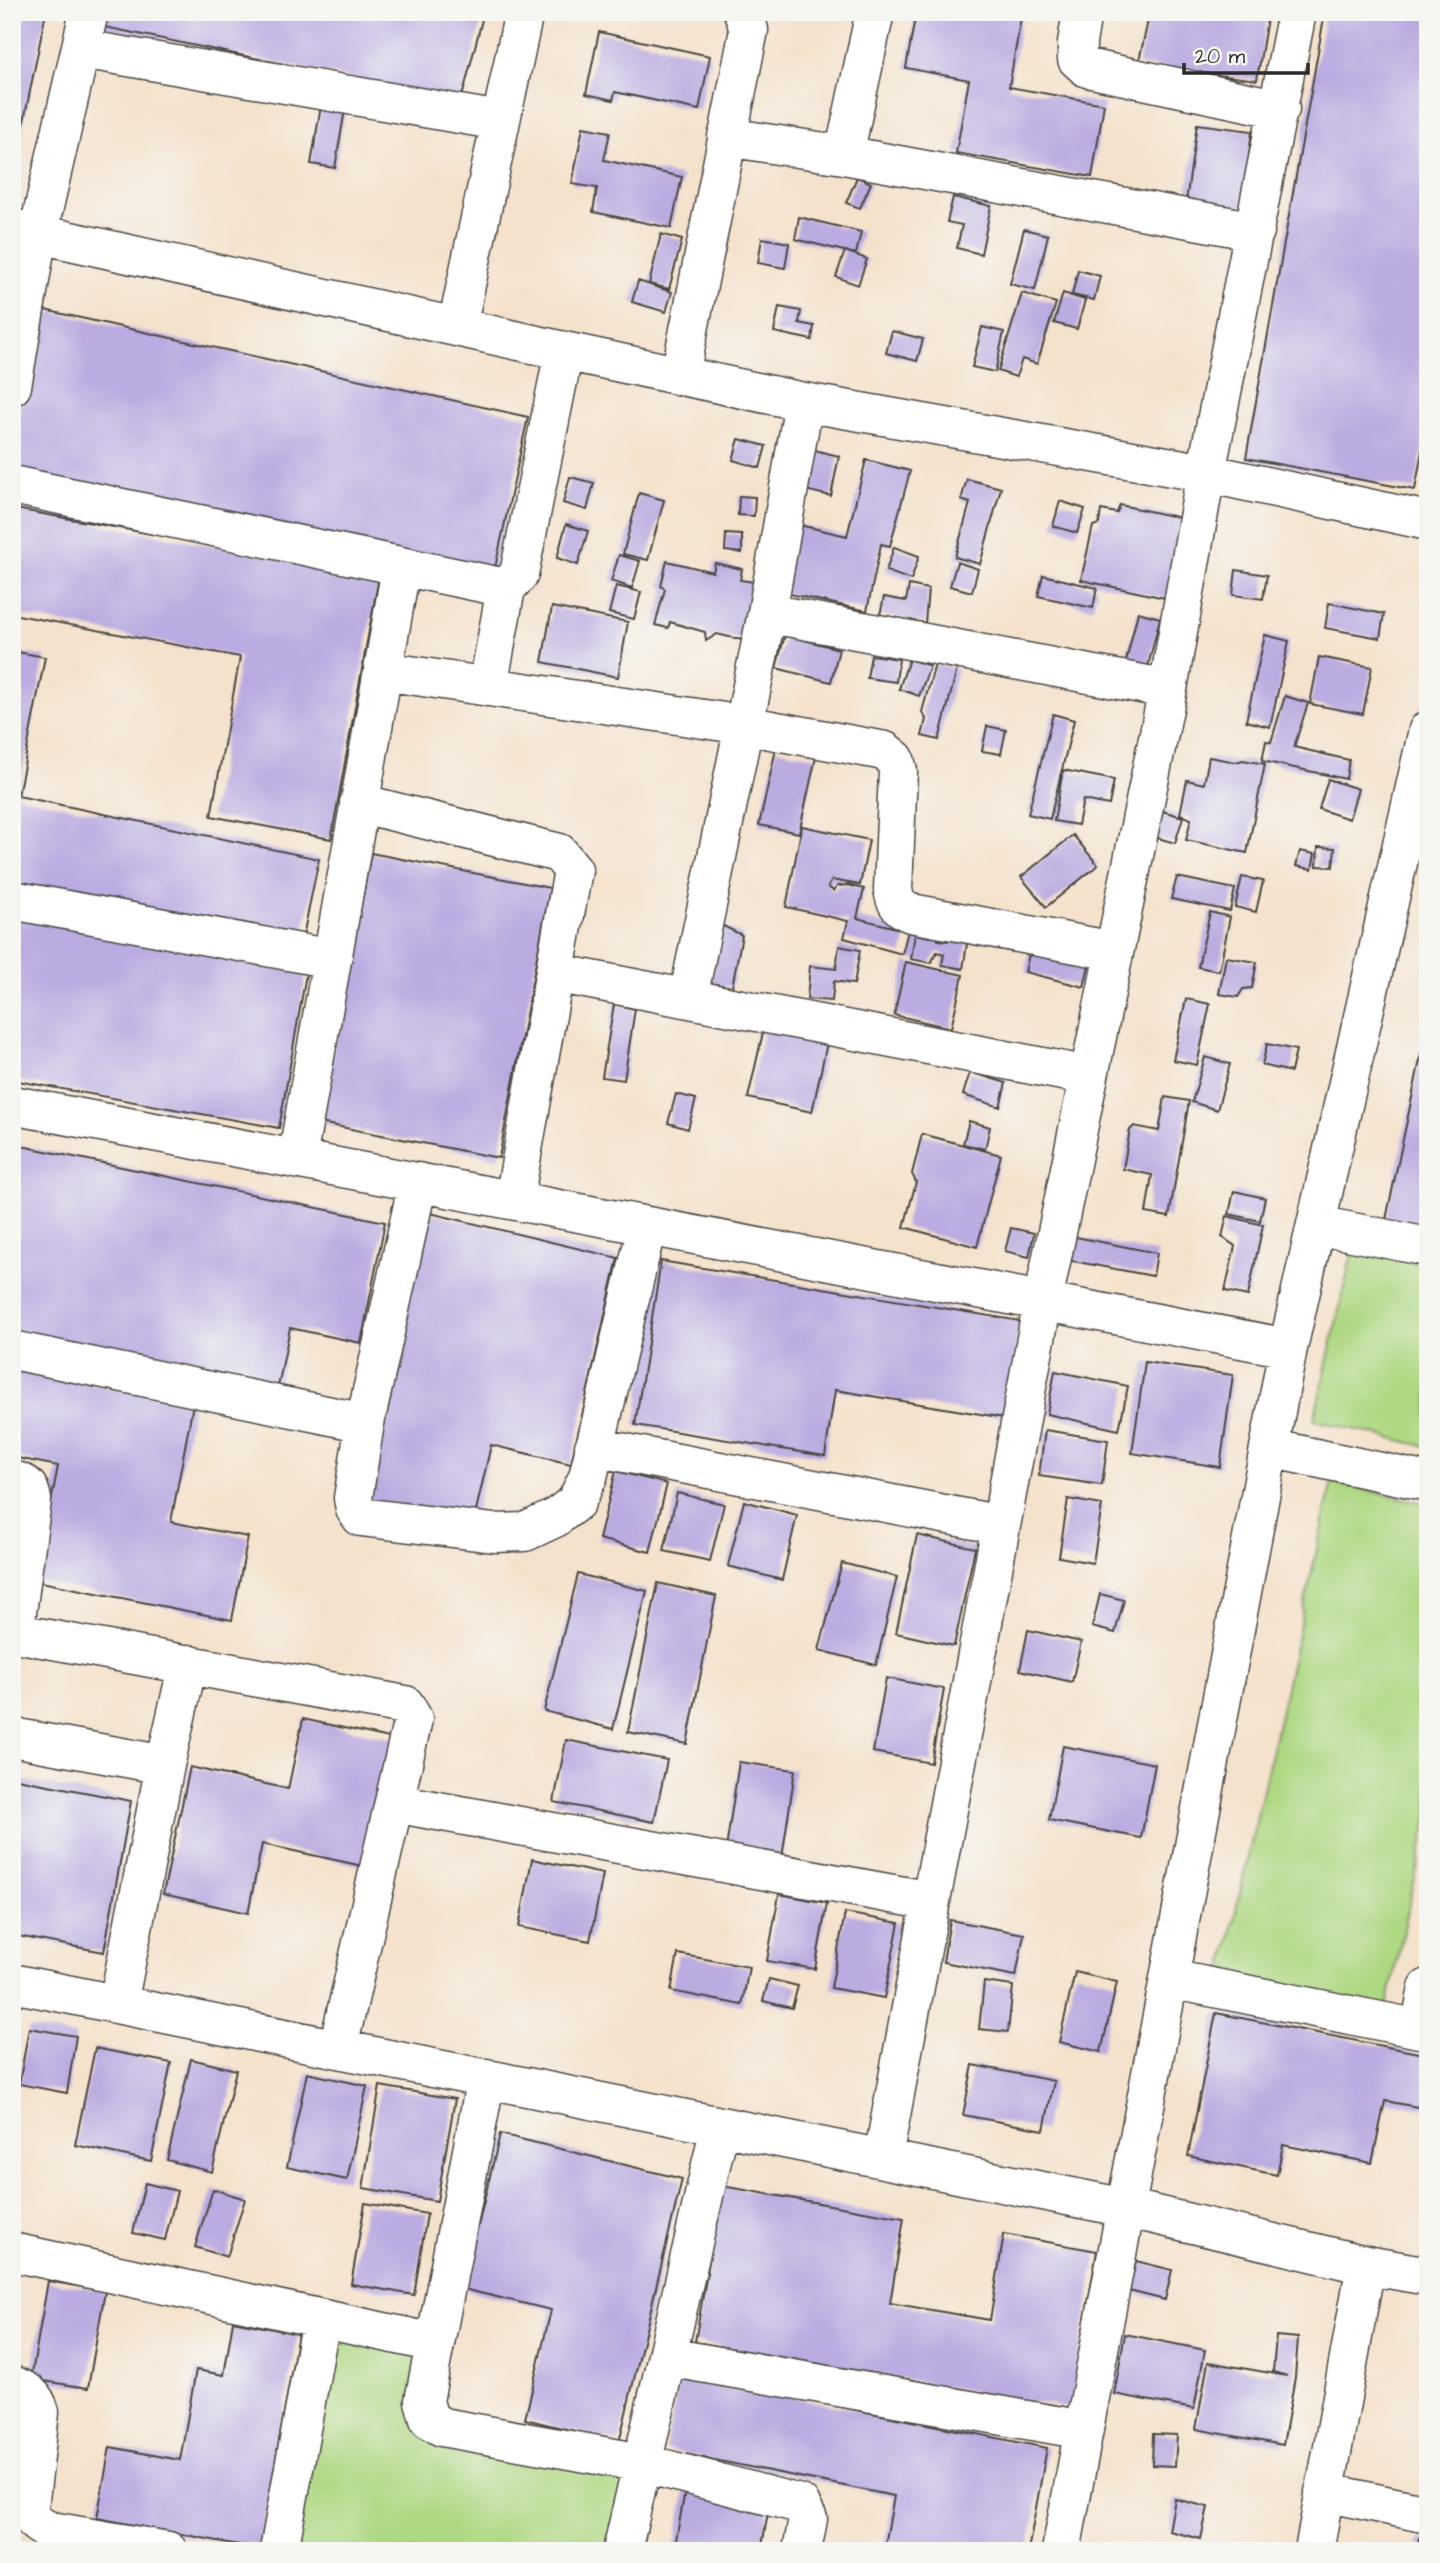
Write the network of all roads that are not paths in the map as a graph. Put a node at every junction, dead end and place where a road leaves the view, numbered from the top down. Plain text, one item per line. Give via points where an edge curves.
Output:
1 (89, 12) edge
2 (524, 12) edge
3 (743, 12) edge
4 (875, 12) edge
5 (1082, 12) edge
6 (1297, 12) edge
7 (82, 49) junction
8 (1280, 109) junction
9 (500, 121) junction
10 (727, 137) junction
11 (844, 155) junction
12 (25, 231) edge
13 (1255, 231) junction
14 (457, 327) junction
15 (564, 351) junction
16 (680, 375) junction
17 (12, 386) edge
18 (804, 402) junction
19 (1206, 473) junction
20 (12, 485) edge
21 (1428, 521) edge
22 (401, 568) junction
23 (506, 588) junction
24 (767, 613) junction
25 (383, 671) junction
26 (488, 687) junction
27 (1168, 689) junction
28 (744, 725) junction
29 (1428, 730) edge
30 (359, 803) junction
31 (1419, 818) edge
32 (12, 900) edge
33 (1114, 951) junction
34 (332, 959) junction
35 (555, 973) junction
36 (688, 998) junction
37 (1089, 1076) junction
38 (12, 1105) edge
39 (297, 1159) junction
40 (418, 1182) junction
41 (514, 1200) junction
42 (1317, 1225) junction
43 (646, 1226) junction
44 (1428, 1247) edge
45 (1042, 1301) junction
46 (1288, 1348) junction
47 (12, 1350) edge
48 (365, 1423) junction
49 (594, 1447) junction
50 (1269, 1448) junction
51 (12, 1480) edge
52 (1428, 1482) edge
53 (1001, 1525) junction
54 (188, 1664) junction
55 (12, 1737) edge
56 (165, 1765) junction
57 (394, 1802) junction
58 (931, 1901) junction
59 (1170, 1979) junction
60 (12, 1983) edge
61 (1428, 1988) edge
62 (118, 2004) junction
63 (1424, 2030) edge
64 (338, 2048) junction
65 (486, 2078) junction
66 (720, 2126) junction
67 (883, 2158) junction
68 (1126, 2208) junction
69 (12, 2252) edge
70 (1366, 2265) junction
71 (1428, 2277) edge
72 (321, 2319) junction
73 (435, 2343) junction
74 (667, 2357) junction
75 (12, 2385) edge
76 (1084, 2430) junction
77 (642, 2463) junction
78 (1324, 2492) junction
79 (1428, 2514) edge
80 (168, 2551) edge
81 (279, 2551) edge
82 (622, 2551) edge
83 (802, 2551) edge
84 (1061, 2551) edge
85 (1314, 2551) edge

1 - 7 street
2 - 9 street
3 - 10 street via 749,30
4 - 11 street
5 - 8 street via 1077,58 1087,68
6 - 8 street
7 - 9 street
7 - 12 street
8 - 13 street
9 - 14 street
10 - 11 street
10 - 16 street
11 - 13 street
12 - 14 street
12 - 17 street
13 - 19 street
14 - 15 street
15 - 16 street
15 - 23 street via 519,574
16 - 18 street
18 - 19 street
18 - 24 street
19 - 21 street
19 - 27 street
20 - 22 street
22 - 23 street
22 - 25 street
23 - 26 street
24 - 27 street
24 - 28 street
25 - 26 street
25 - 30 street
26 - 28 street
27 - 33 street
28 - 33 street via 885,751 895,759 893,889 901,909
28 - 36 street
29 - 31 street
30 - 34 street
30 - 35 street via 566,858 573,870
31 - 42 street
32 - 34 street
33 - 37 street
34 - 39 street
35 - 36 street
35 - 41 street
36 - 37 street
37 - 45 street
38 - 39 street
39 - 40 street
40 - 41 street
40 - 48 street
41 - 43 street
42 - 44 street
42 - 46 street
43 - 45 street
43 - 49 street
45 - 46 street
45 - 53 street
46 - 50 street
47 - 48 street
48 - 49 street via 353,1498 362,1517 494,1533 525,1531 555,1518 576,1502 588,1478
49 - 53 street
50 - 52 street
50 - 59 street
51 - 54 street via 25,1483 32,1500 16,1620 21,1634
53 - 58 street
54 - 56 street
54 - 57 street via 405,1705 413,1719
55 - 56 street
56 - 62 street
57 - 58 street
57 - 64 street
58 - 67 street
59 - 63 street
59 - 68 street
60 - 62 street
61 - 63 street
62 - 64 street
64 - 65 street
65 - 66 street
65 - 73 street
66 - 67 street
66 - 74 street
67 - 68 street
68 - 70 street
68 - 76 street
69 - 72 street
70 - 71 street
70 - 78 street
72 - 73 street
72 - 81 street
73 - 77 street via 424,2401 429,2419 442,2427
74 - 76 street
74 - 77 street
75 - 80 street via 28,2390 37,2399 40,2412 29,2508 38,2527
76 - 84 street
77 - 82 street
77 - 83 street via 800,2504 808,2519
78 - 79 street
78 - 85 street

